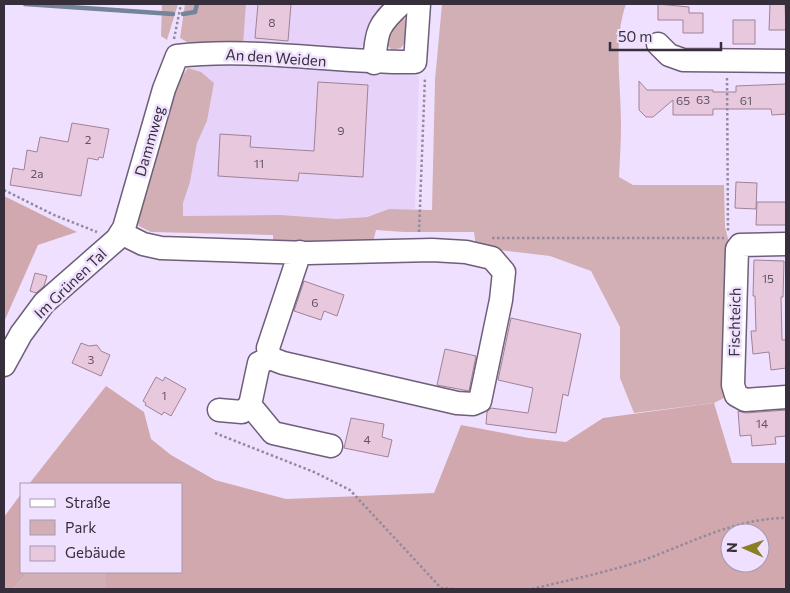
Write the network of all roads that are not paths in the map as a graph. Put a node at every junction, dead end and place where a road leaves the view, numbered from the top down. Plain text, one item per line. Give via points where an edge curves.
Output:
1 (401, 4) edge
2 (419, 4) edge
3 (658, 44) dead end
4 (177, 56) joint
5 (786, 61) edge
6 (374, 63) junction
7 (120, 234) junction
8 (786, 244) edge
9 (300, 252) junction
10 (270, 358) junction
11 (4, 365) edge
12 (786, 397) edge
13 (250, 405) junction
14 (220, 410) dead end
15 (331, 446) dead end

1 - 6 street via 377,32
2 - 6 street, An den Weiden via 416,62
3 - 5 street via 669,55 683,60
4 - 6 street, An den Weiden via 209,52
4 - 7 street, Dammweg
7 - 9 street via 162,248
7 - 11 street, Im Grünen Tal via 44,303 20,334
8 - 12 street, Fischteich via 740,245 737,250 733,385 736,395 745,400
9 - 10 street via 268,348
9 - 10 street via 432,250 466,252 492,258 504,272 480,401 457,403
10 - 13 street via 259,363
13 - 14 street via 242,412
13 - 15 street via 273,433

